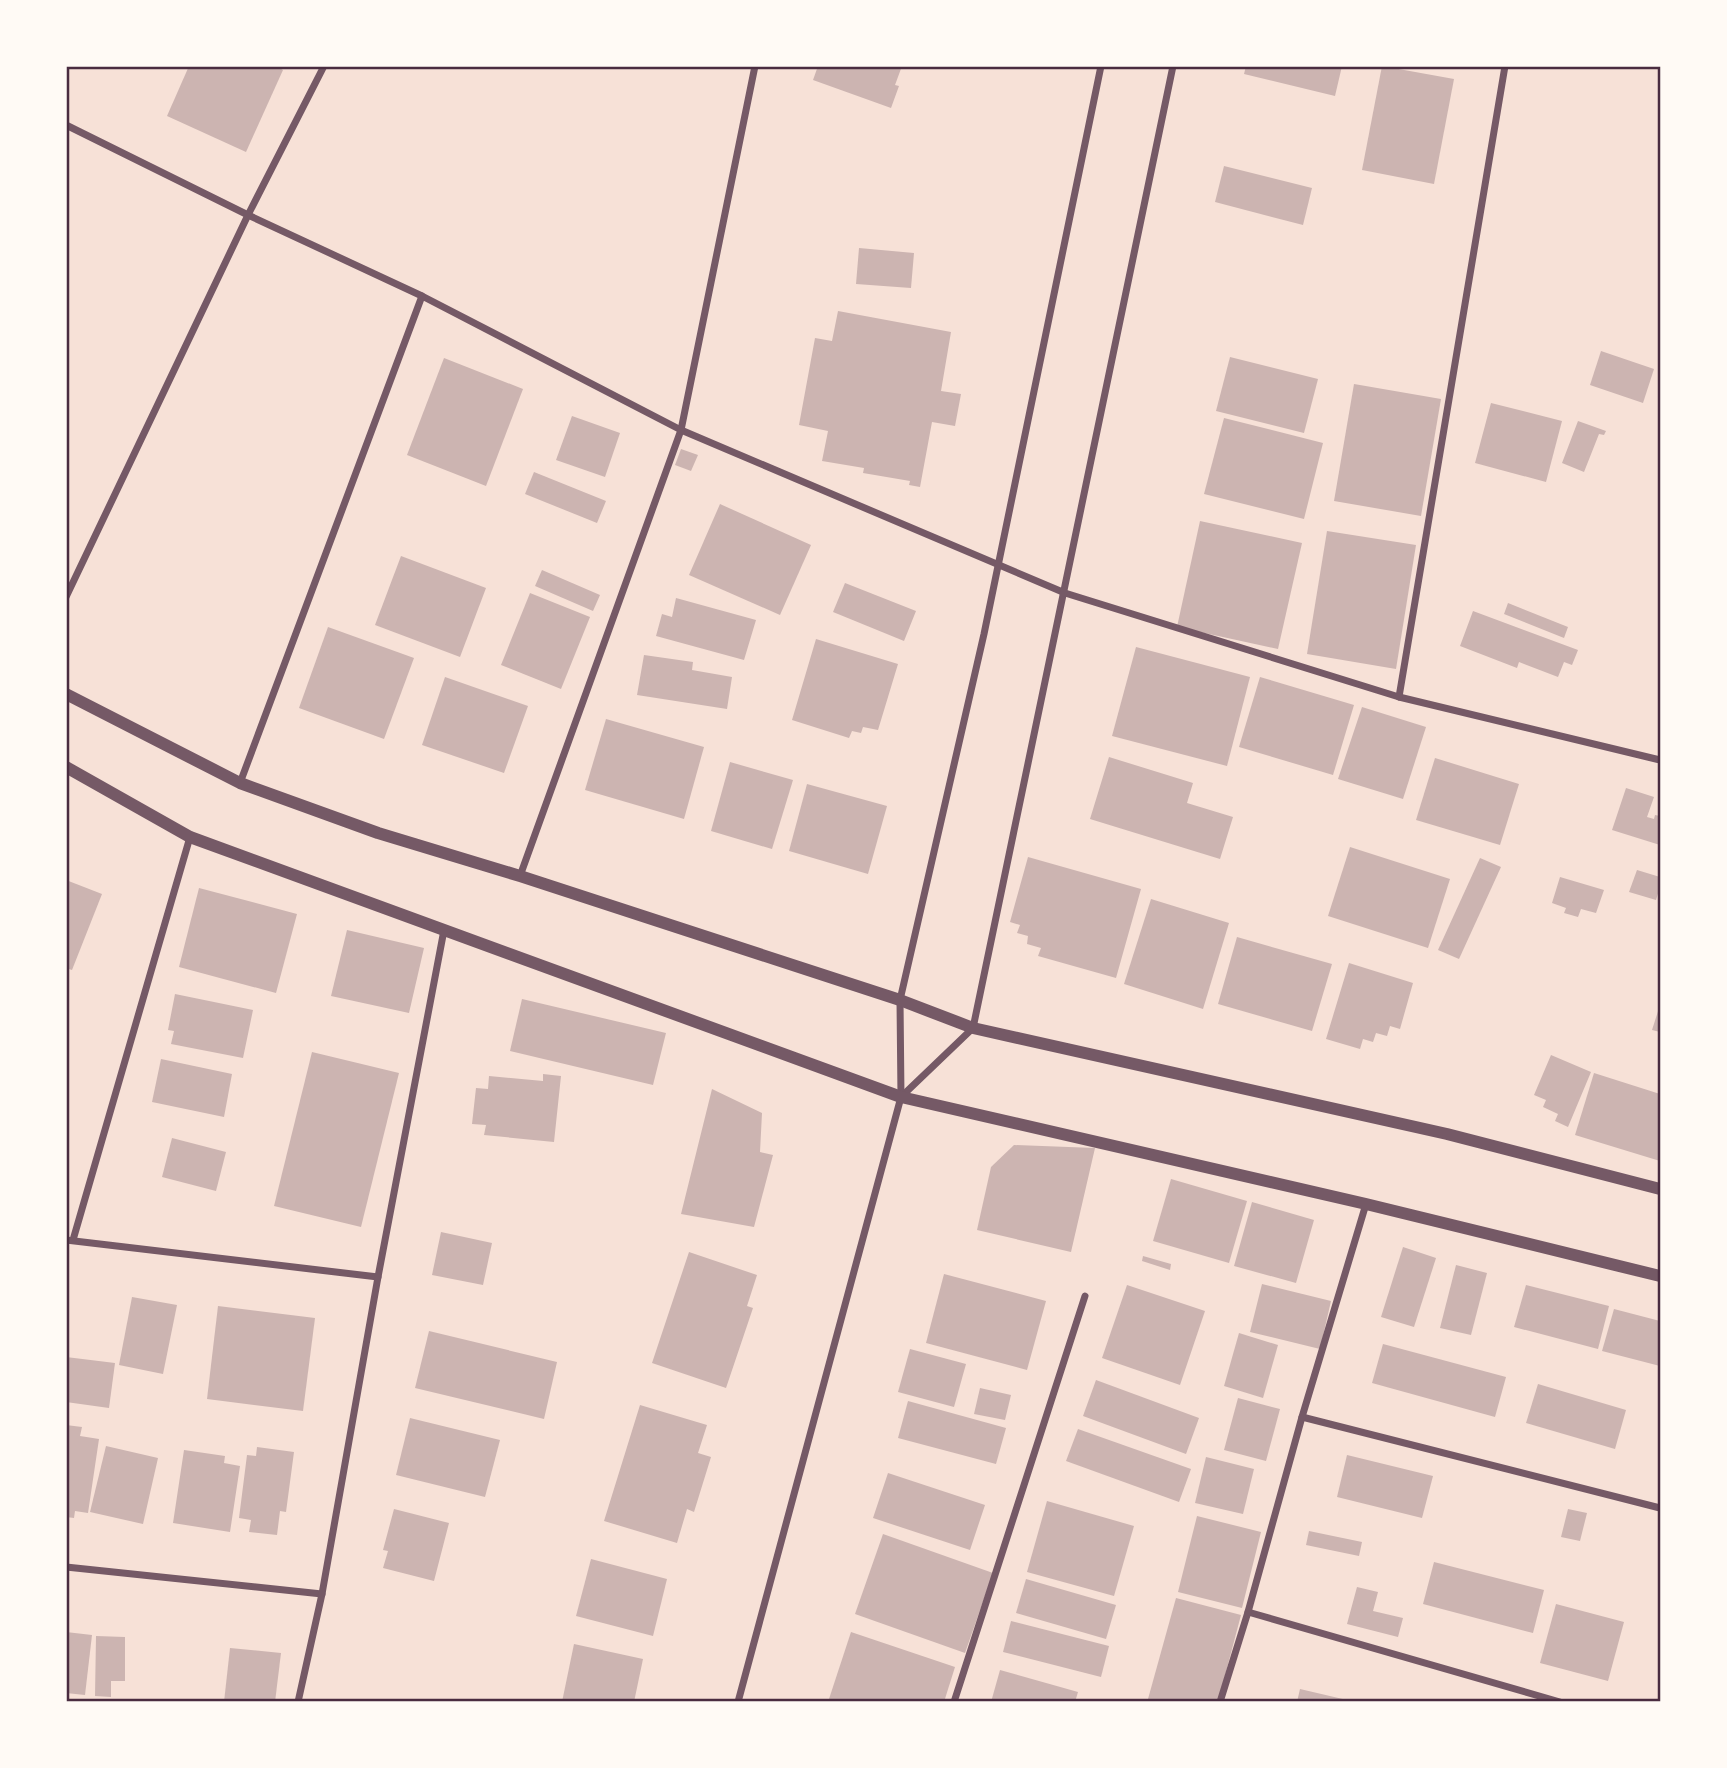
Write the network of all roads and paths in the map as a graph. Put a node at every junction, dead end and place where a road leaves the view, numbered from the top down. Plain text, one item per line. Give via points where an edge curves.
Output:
1 (324, 66) edge
2 (755, 66) edge
3 (1101, 66) edge
4 (1173, 66) edge
5 (1505, 66) edge
6 (66, 125) edge
7 (248, 215) junction
8 (422, 296) junction
9 (681, 430) junction
10 (998, 565) junction
11 (1065, 593) junction
12 (66, 597) edge
13 (66, 694) edge
14 (1399, 697) junction
15 (1661, 760) edge
16 (66, 768) edge
17 (240, 783) junction
18 (190, 837) junction
19 (520, 876) junction
20 (444, 930) junction
21 (900, 1000) junction
22 (973, 1028) junction
23 (901, 1097) junction
24 (1661, 1189) edge
25 (1366, 1204) junction
26 (70, 1240) edge
27 (1661, 1276) edge
28 (378, 1277) junction
29 (1085, 1296) dead end
30 (1302, 1417) junction
31 (1661, 1508) edge
32 (66, 1567) edge
33 (322, 1594) junction
34 (1248, 1612) junction
35 (298, 1702) edge
36 (738, 1702) edge
37 (954, 1702) edge
38 (1220, 1702) edge
39 (1560, 1702) edge

1 - 7 street
2 - 9 street
3 - 10 street
4 - 11 street
5 - 14 street
6 - 7 street
7 - 8 street
7 - 12 street
8 - 9 street
8 - 17 street
9 - 10 street
9 - 19 street
10 - 11 street
10 - 21 street
11 - 14 street
11 - 22 street
13 - 17 street
14 - 15 street
16 - 18 street
17 - 19 street via 378,833
18 - 20 street
18 - 26 street
19 - 21 street
20 - 23 street
20 - 28 street
21 - 22 street
21 - 23 street
22 - 23 street
22 - 24 street via 1447,1134
23 - 25 street
23 - 36 street
25 - 27 street
25 - 30 street
26 - 28 street
28 - 33 street
29 - 37 street
30 - 31 street
30 - 34 street
32 - 33 street
33 - 35 street
34 - 38 street
34 - 39 street

